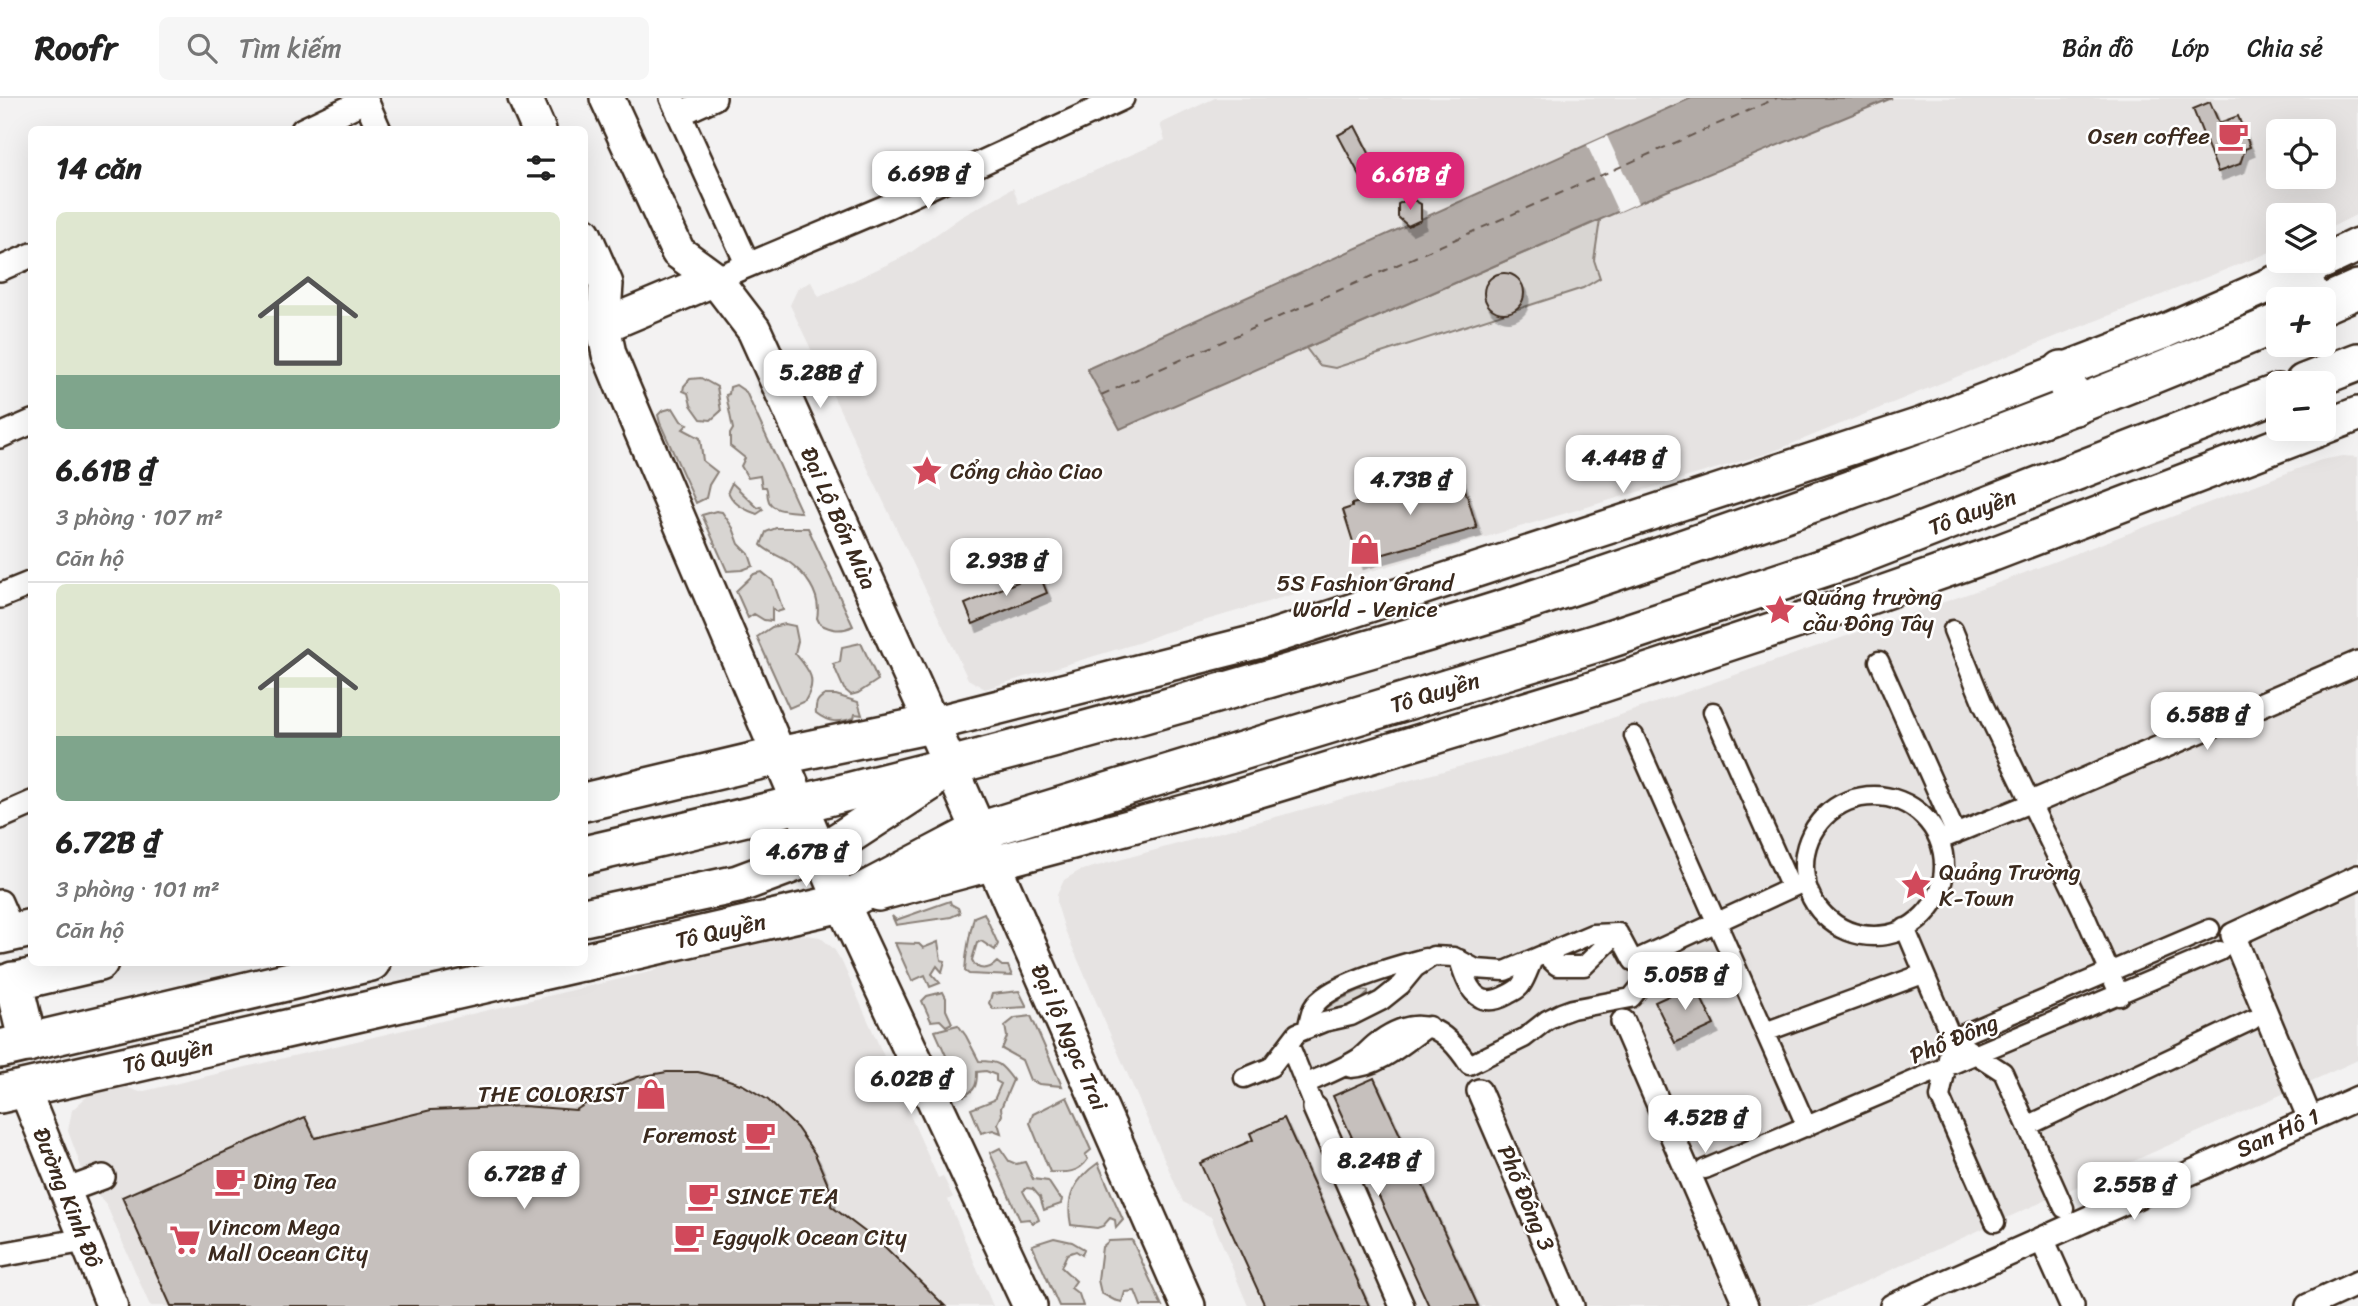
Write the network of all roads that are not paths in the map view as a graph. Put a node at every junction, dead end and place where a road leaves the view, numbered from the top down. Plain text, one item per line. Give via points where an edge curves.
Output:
1 (526, 98) edge
2 (607, 98) edge
3 (714, 98) edge
4 (1122, 98) edge
5 (366, 99) edge
6 (676, 106) edge
7 (311, 126) edge
8 (377, 126) edge
9 (537, 126) edge
10 (588, 243) edge
11 (2358, 245) edge
12 (28, 257) edge
13 (2336, 259) edge
14 (748, 265) junction
15 (0, 269) edge
16 (2315, 273) edge
17 (715, 279) junction
18 (2358, 289) edge
19 (2336, 299) edge
20 (2266, 328) edge
21 (594, 331) edge
22 (2358, 362) edge
23 (2062, 370) junction
24 (2335, 371) edge
25 (2266, 398) edge
26 (2075, 406) junction
27 (2358, 414) edge
28 (2336, 423) edge
29 (28, 424) edge
30 (0, 436) edge
31 (2288, 441) edge
32 (28, 585) edge
33 (0, 596) edge
34 (1953, 630) dead end
35 (1879, 661) dead end
36 (2358, 663) edge
37 (1713, 712) dead end
38 (932, 724) junction
39 (1634, 736) dead end
40 (778, 756) junction
41 (950, 768) junction
42 (588, 801) edge
43 (2034, 802) junction
44 (28, 805) edge
45 (799, 806) junction
46 (0, 817) edge
47 (979, 831) junction
48 (1956, 834) junction
49 (1939, 841) junction
50 (821, 853) junction
51 (588, 854) edge
52 (993, 864) junction
53 (2358, 877) edge
54 (1799, 885) junction
55 (842, 903) junction
56 (588, 915) edge
57 (1716, 923) junction
58 (1905, 928) junction
59 (2210, 929) dead end
60 (1618, 933) junction
61 (2220, 951) dead end
62 (1646, 955) junction
63 (1433, 956) junction
64 (1539, 957) junction
65 (1459, 959) junction
66 (588, 961) edge
67 (81, 966) edge
68 (334, 966) edge
69 (565, 966) edge
70 (296, 970) edge
71 (2108, 972) junction
72 (1923, 974) junction
73 (1366, 976) junction
74 (7, 983) edge
75 (2120, 996) junction
76 (1377, 1004) junction
77 (1619, 1011) junction
78 (2252, 1020) dead end
79 (1307, 1029) junction
80 (1765, 1032) junction
81 (1952, 1039) junction
82 (1289, 1044) junction
83 (14, 1046) edge
84 (1977, 1055) junction
85 (1469, 1065) junction
86 (1946, 1069) junction
87 (1244, 1078) dead end
88 (1305, 1084) junction
89 (1479, 1091) joint
90 (12, 1092) edge
91 (2358, 1098) edge
92 (1315, 1108) joint
93 (2310, 1119) junction
94 (2027, 1126) junction
95 (1807, 1127) junction
96 (1705, 1169) dead end
97 (103, 1177) dead end
98 (65, 1191) junction
99 (2064, 1208) dead end
100 (1995, 1222) dead end
101 (2042, 1239) junction
102 (85, 1240) junction
103 (0, 1255) edge
104 (2358, 1283) edge
105 (112, 1306) edge
106 (1030, 1306) edge
107 (1188, 1306) edge
108 (1402, 1306) edge
109 (1572, 1306) edge
110 (1746, 1306) edge
111 (1892, 1306) edge
112 (2072, 1306) edge
113 (2308, 1306) edge

1 - 9 main road
2 - 17 main road, Đại Lộ Bốn Mùa via 678,252
3 - 6 street
4 - 14 street
5 - 7 street
5 - 8 street
6 - 14 street
10 - 21 main road via 606,284
11 - 13 main road
12 - 15 street
14 - 17 street
16 - 23 main road
17 - 21 main road
17 - 38 main road, Đại Lộ Bốn Mùa via 754,330
18 - 19 main road
20 - 26 main road, Tô Quyền
21 - 40 main road via 609,354
22 - 24 main road
23 - 26 main road
23 - 38 main road via 1923,424 1256,642
25 - 47 main road, Tô Quyền via 1850,559 1601,642
26 - 41 main road, Tô Quyền via 1878,481 1521,604
27 - 28 main road
29 - 30 street
31 - 52 main road via 1993,554 1811,617 1207,806
32 - 33 street
34 - 43 street via 1983,704
35 - 48 street
36 - 43 street
37 - 54 street
38 - 40 main road
38 - 41 main road, Đại Lộ Bốn Mùa
39 - 57 street
40 - 42 main road
40 - 45 main road
41 - 45 main road, Tô Quyền
41 - 47 main road, Đại lộ Ngọc Trai
41 - 50 main road, Tô Quyền
43 - 48 street
43 - 71 street
44 - 46 street
45 - 50 main road
45 - 51 main road, Tô Quyền
47 - 52 main road, Đại lộ Ngọc Trai
47 - 55 main road, Tô Quyền
48 - 49 street
49 - 54 street via 1924,816 1904,802 1881,796 1858,798 1836,807 1818,823 1807,844
49 - 58 street via 1943,879 1935,900 1921,918
50 - 55 main road
50 - 56 main road, Tô Quyền via 738,884
52 - 55 main road
52 - 107 main road, Đại lộ Ngọc Trai
53 - 93 street via 2232,935
54 - 57 street
54 - 58 street via 1836,925 1880,935
55 - 66 main road, Tô Quyền
55 - 106 main road
57 - 62 street
57 - 80 street
58 - 72 street
59 - 71 street
60 - 62 street via 1633,961
60 - 64 street via 1592,934
60 - 64 street via 1584,966 1557,966
61 - 75 street, Phố Đông
62 - 77 street via 1645,981
63 - 65 street
63 - 73 street
63 - 76 street
64 - 65 street via 1505,971 1476,969
64 - 65 street via 1520,988 1500,999 1485,1000 1476,997
67 - 74 main road
68 - 70 main road, Tô Quyền
69 - 90 main road, Tô Quyền
70 - 83 main road, Tô Quyền
71 - 75 street
71 - 81 street
72 - 80 street
72 - 81 street
73 - 76 street
73 - 79 street via 1313,1007
74 - 83 main road
75 - 84 street, Phố Đông
76 - 79 street
77 - 85 street via 1572,1009
77 - 110 street
78 - 94 street
79 - 82 street
80 - 95 street
81 - 84 street
81 - 86 street
82 - 87 street via 1271,1068
82 - 88 street
84 - 86 street, Phố Đông
84 - 94 street via 2003,1072
85 - 88 street via 1455,1043 1429,1026 1404,1027 1341,1068
85 - 89 street
86 - 95 street, Phố Đông
86 - 100 street via 1940,1097
88 - 92 street
89 - 109 street, Phố Đông 3
90 - 98 street, Đường Kinh Đô
91 - 93 street, San Hô 1
92 - 108 street
93 - 101 street, San Hô 1
94 - 99 street
95 - 96 street, Phố Đông
97 - 98 street
98 - 102 street, Đường Kinh Đô
101 - 111 street, San Hô 1
101 - 112 street
102 - 103 street
102 - 105 street, Đường Kinh Đô
104 - 113 street

